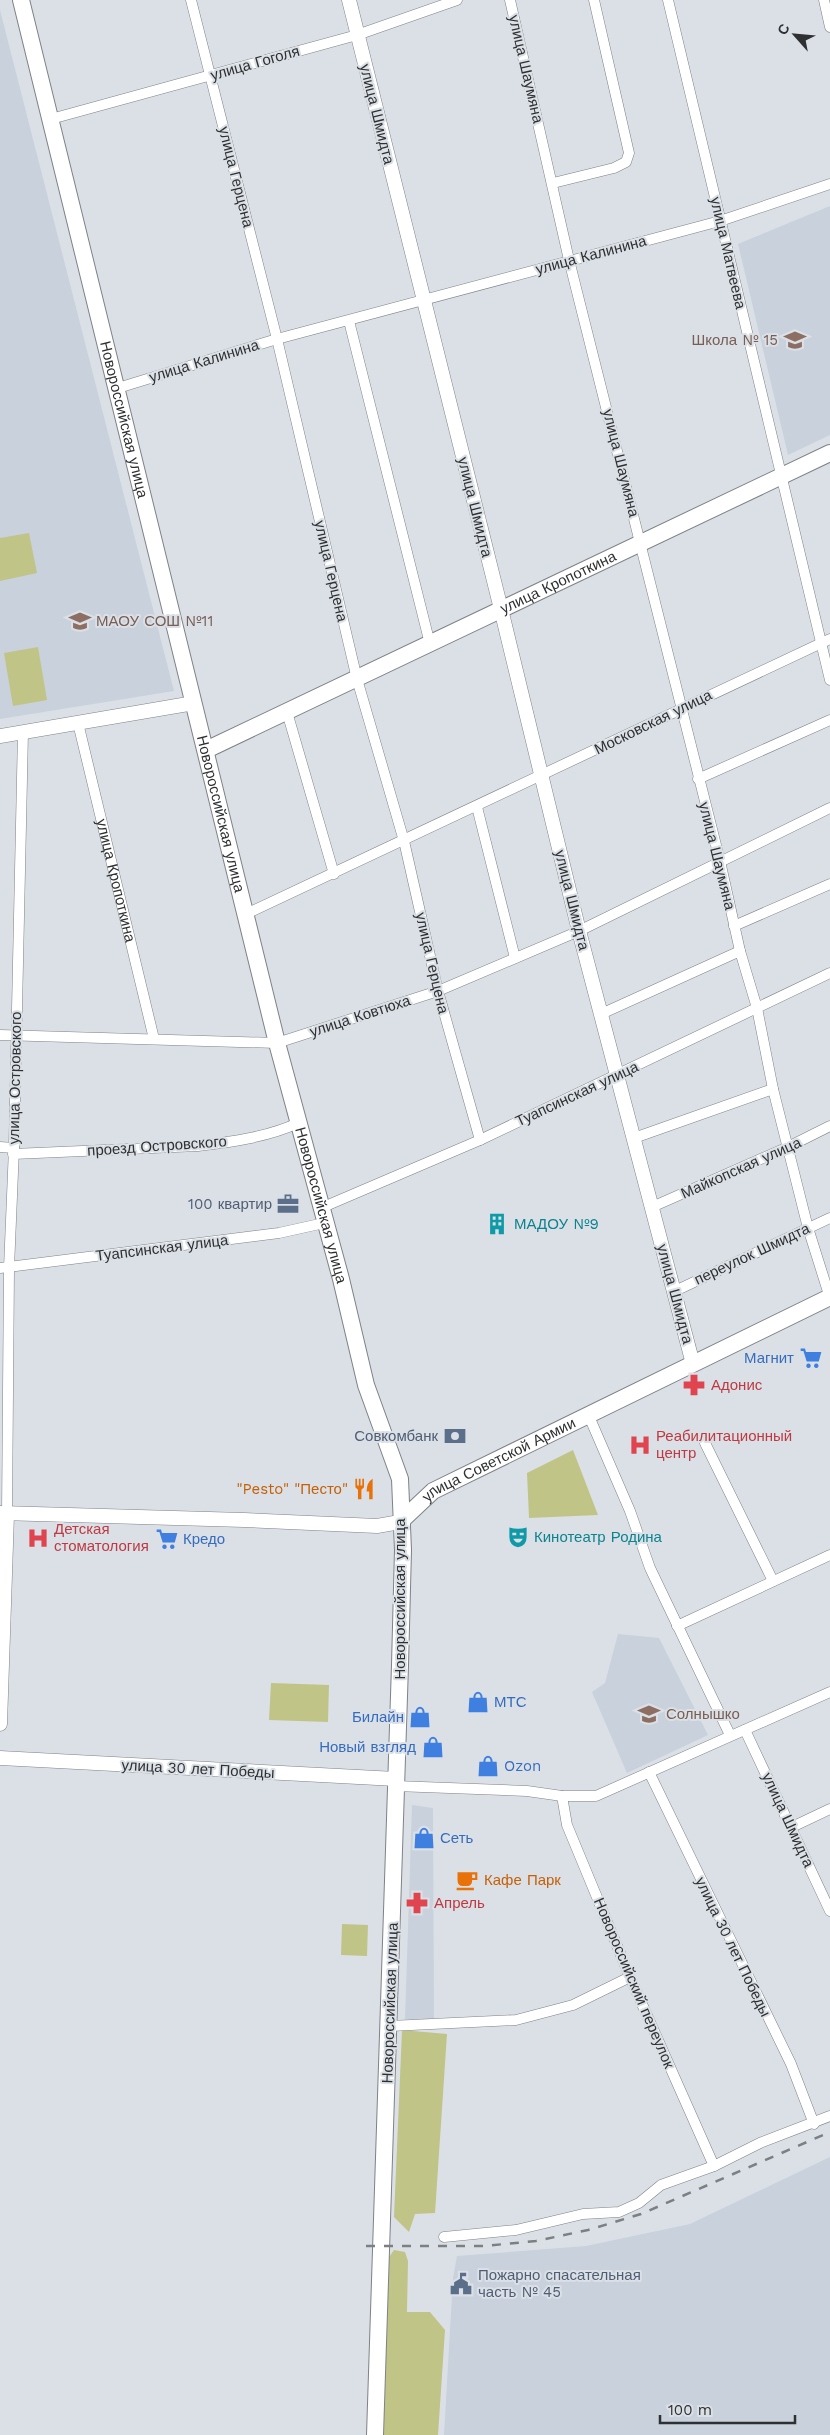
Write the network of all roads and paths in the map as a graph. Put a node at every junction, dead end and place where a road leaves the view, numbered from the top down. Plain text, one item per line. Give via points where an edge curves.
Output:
1 (21, 0) edge
2 (191, 0) edge
3 (349, 0) edge
4 (457, 0) edge
5 (510, 0) edge
6 (594, 0) edge
7 (668, 0) edge
8 (824, 0) edge
9 (830, 27) edge
10 (357, 34) junction
11 (210, 76) junction
12 (51, 118) junction
13 (553, 184) junction
14 (830, 184) edge
15 (720, 222) junction
16 (569, 260) junction
17 (423, 300) junction
18 (349, 321) junction
19 (277, 339) junction
20 (118, 388) junction
21 (830, 453) edge
22 (781, 475) junction
23 (641, 543) junction
24 (501, 609) junction
25 (826, 641) edge
26 (430, 644) junction
27 (357, 679) junction
28 (830, 680) edge
29 (194, 702) junction
30 (680, 708) junction
31 (287, 712) junction
32 (830, 720) edge
33 (78, 723) junction
34 (23, 732) junction
35 (0, 736) edge
36 (206, 750) junction
37 (542, 776) junction
38 (698, 779) junction
39 (477, 806) junction
40 (830, 808) edge
41 (404, 841) junction
42 (720, 861) junction
43 (334, 874) junction
44 (830, 884) edge
45 (246, 914) junction
46 (734, 926) junction
47 (579, 931) junction
48 (740, 951) junction
49 (515, 958) junction
50 (830, 973) edge
51 (438, 991) junction
52 (757, 1008) junction
53 (601, 1014) junction
54 (0, 1035) edge
55 (16, 1035) junction
56 (154, 1039) junction
57 (277, 1043) junction
58 (617, 1075) junction
59 (774, 1089) junction
60 (298, 1123) junction
61 (830, 1126) edge
62 (634, 1138) junction
63 (480, 1140) junction
64 (0, 1147) edge
65 (788, 1147) junction
66 (13, 1150) junction
67 (652, 1207) junction
68 (322, 1215) junction
69 (830, 1218) edge
70 (808, 1228) junction
71 (4, 1268) edge
72 (675, 1291) junction
73 (830, 1298) edge
74 (693, 1364) junction
75 (588, 1414) junction
76 (705, 1443) dead end
77 (3, 1513) edge
78 (400, 1522) junction
79 (830, 1555) edge
80 (773, 1581) junction
81 (677, 1626) junction
82 (830, 1692) edge
83 (0, 1724) edge
84 (745, 1730) junction
85 (730, 1735) junction
86 (0, 1758) edge
87 (649, 1772) junction
88 (396, 1782) junction
89 (562, 1796) junction
90 (830, 1809) edge
91 (792, 1827) junction
92 (830, 1910) edge
93 (630, 1977) junction
94 (390, 2026) junction
95 (830, 2116) edge
96 (814, 2124) junction
97 (714, 2166) junction
98 (444, 2237) dead end
99 (375, 2435) edge

1 - 12 main road, Новороссийская улица
2 - 11 street, улица Герцена
3 - 10 street, улица Шмидта
4 - 10 street, улица Гоголя
5 - 13 street, улица Шаумяна
6 - 13 street via 629,153 626,162 614,168
7 - 15 street, улица Матвеева
8 - 9 street
10 - 11 street, улица Гоголя
10 - 17 street, улица Шмидта
11 - 12 street, улица Гоголя
11 - 19 street, улица Герцена
12 - 20 main road, Новороссийская улица
13 - 16 street, улица Шаумяна
14 - 15 street, улица Калинина
15 - 16 street, улица Калинина
15 - 22 street, улица Матвеева
16 - 17 street, улица Калинина
16 - 23 street, улица Шаумяна
17 - 18 street, улица Калинина
17 - 24 street, улица Шмидта
18 - 19 street, улица Калинина
18 - 26 street
19 - 20 street, улица Калинина
19 - 27 street, улица Герцена
20 - 29 main road, Новороссийская улица
21 - 22 main road, улица Кропоткина
22 - 23 main road, улица Кропоткина
22 - 25 street, улица Матвеева
23 - 24 main road, улица Кропоткина
23 - 30 street, улица Шаумяна
24 - 26 main road, улица Кропоткина
24 - 37 street, улица Шмидта
25 - 28 street, улица Матвеева
25 - 30 street, Московская улица
26 - 27 main road, улица Кропоткина
27 - 31 main road, улица Кропоткина
27 - 41 street, улица Герцена
29 - 33 street
29 - 36 main road, Новороссийская улица
30 - 37 street, Московская улица
30 - 38 street, улица Шаумяна
31 - 36 main road, улица Кропоткина
31 - 43 street
32 - 38 street
33 - 34 street
33 - 56 street, улица Кропоткина
34 - 35 street
34 - 55 street, улица Островского
36 - 45 main road, Новороссийская улица
37 - 39 street, Московская улица
37 - 47 street, улица Шмидта
38 - 42 street, улица Шаумяна
39 - 41 street, Московская улица
39 - 49 street
40 - 42 street, улица Ковтюха
41 - 43 street, Московская улица
41 - 51 street, улица Герцена
42 - 46 street, улица Шаумяна
42 - 47 street, улица Ковтюха
43 - 45 street, Московская улица
44 - 46 street, улица Шаумяна
45 - 57 main road, Новороссийская улица
46 - 48 street, улица Шаумяна
47 - 49 street, улица Ковтюха
47 - 53 street, улица Шмидта
48 - 52 street, улица Шаумяна
48 - 53 street
49 - 51 street, улица Ковтюха
50 - 52 street, Туапсинская улица
51 - 57 street, улица Ковтюха
51 - 63 street, улица Герцена
52 - 58 street, Туапсинская улица
52 - 59 street, улица Шаумяна
53 - 58 street, улица Шмидта
54 - 55 street, улица Ковтюха
55 - 56 street, улица Ковтюха
55 - 66 street, улица Островского
56 - 57 street, улица Ковтюха
57 - 60 main road, Новороссийская улица
58 - 62 street, улица Шмидта
58 - 63 street, Туапсинская улица
59 - 62 street
59 - 65 street, улица Шаумяна
60 - 66 street, проезд Островского via 228,1142 198,1146
60 - 68 main road, Новороссийская улица
61 - 65 street, Майкопская улица
62 - 67 street, улица Шмидта
63 - 68 street, Туапсинская улица
64 - 66 street, проезд Островского
65 - 67 street, Майкопская улица
65 - 70 street, улица Шаумяна
66 - 71 street, улица Островского
67 - 72 street, улица Шмидта
68 - 71 street, Туапсинская улица via 279,1233
68 - 78 main road, Новороссийская улица via 366,1385 400,1479
69 - 70 street, переулок Шмидта
70 - 72 street, переулок Шмидта
70 - 73 street, улица Шаумяна
71 - 77 street, улица Островского
72 - 74 street, улица Шмидта
73 - 74 main road, улица Советской Армии
74 - 75 main road, улица Советской Армии
75 - 78 main road, улица Советской Армии via 433,1491
75 - 81 street
76 - 80 street
77 - 78 street via 377,1526
77 - 83 street, улица Островского
78 - 88 main road, Новороссийская улица via 403,1550
79 - 80 street
80 - 81 street
81 - 85 street
82 - 84 street, улица 30 лет Победы
84 - 85 street, улица 30 лет Победы
84 - 91 street, улица Шмидта
85 - 87 street, улица 30 лет Победы
86 - 88 street, улица 30 лет Победы
87 - 89 street, улица 30 лет Победы via 596,1796
87 - 96 street, улица 30 лет Победы via 791,2064
88 - 89 street, улица 30 лет Победы
88 - 94 main road, Новороссийская улица
89 - 93 street, Новороссийский переулок via 567,1825
90 - 91 street
91 - 92 street, улица Шмидта
93 - 94 street via 573,2005 516,2020
93 - 97 street, Новороссийский переулок
94 - 99 main road, Новороссийская улица
95 - 96 street
96 - 97 street via 760,2143
97 - 98 street via 661,2185 639,2203 618,2212 583,2214 516,2230

